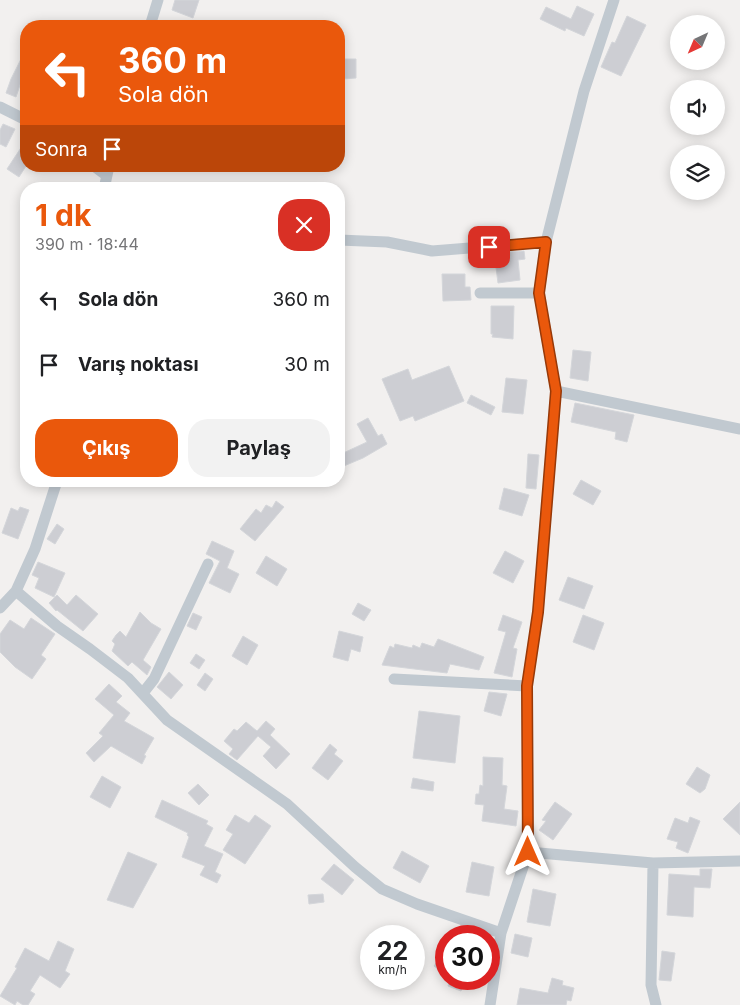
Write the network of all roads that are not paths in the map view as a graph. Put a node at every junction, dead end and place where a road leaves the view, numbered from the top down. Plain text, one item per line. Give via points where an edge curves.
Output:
1 (158, 0) edge
2 (614, 0) edge
3 (152, 20) edge
4 (0, 107) edge
5 (20, 117) edge
6 (345, 240) edge
7 (546, 242) junction
8 (480, 293) dead end
9 (539, 293) junction
10 (556, 391) junction
11 (740, 429) edge
12 (55, 487) edge
13 (208, 564) dead end
14 (16, 591) junction
15 (0, 608) edge
16 (394, 679) dead end
17 (527, 686) junction
18 (143, 693) junction
19 (528, 852) junction
20 (740, 861) edge
21 (653, 863) junction
22 (501, 933) junction
23 (490, 1005) edge
24 (656, 1005) edge

1 - 3 street
2 - 7 street via 584,91
4 - 5 street
6 - 7 street via 387,242 432,251
7 - 9 street
8 - 9 street
9 - 10 street
10 - 11 street
10 - 17 street via 538,612
12 - 14 street via 35,550
13 - 18 street via 154,679
14 - 15 street
14 - 18 street
16 - 17 street
17 - 19 street
18 - 22 street via 166,720 287,804 382,889
19 - 21 street
19 - 22 street
20 - 21 street
21 - 24 street via 651,985
22 - 23 street

